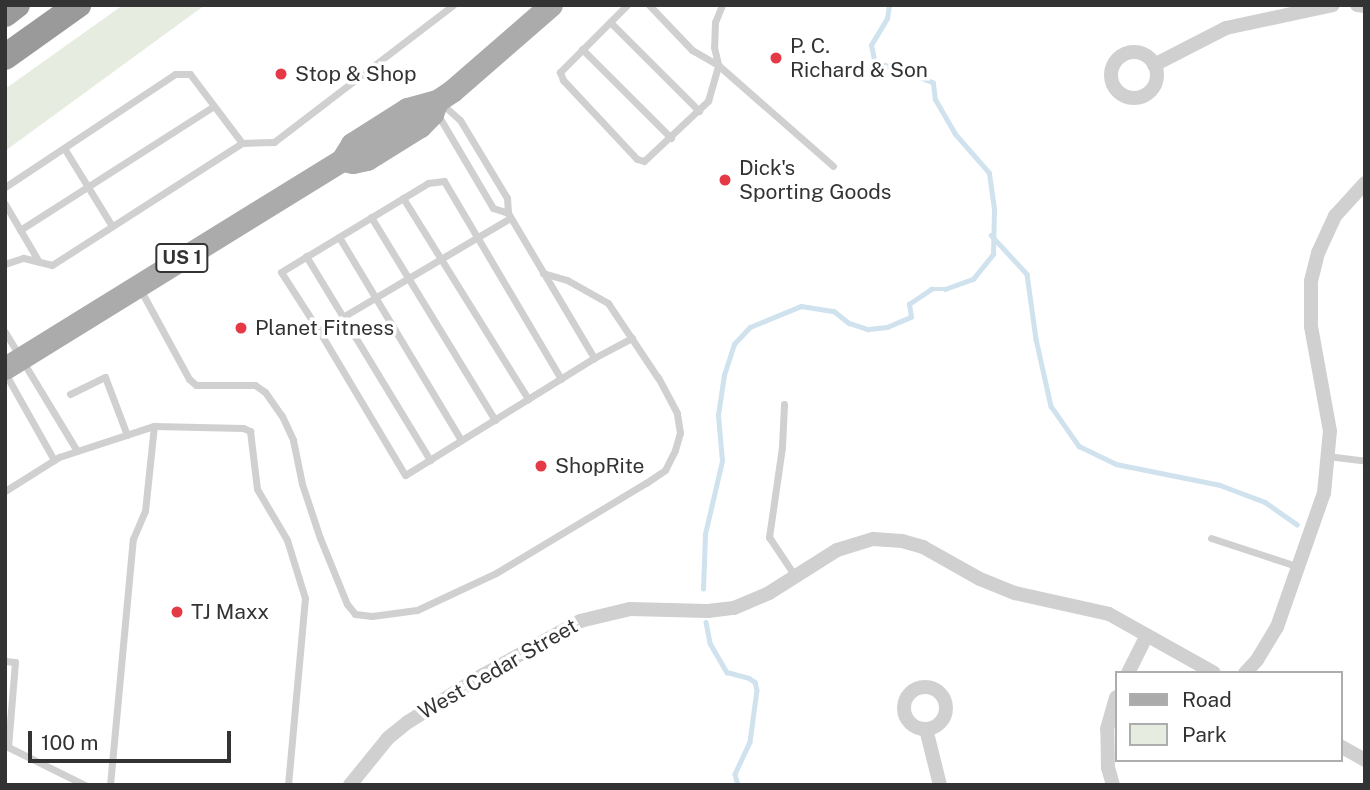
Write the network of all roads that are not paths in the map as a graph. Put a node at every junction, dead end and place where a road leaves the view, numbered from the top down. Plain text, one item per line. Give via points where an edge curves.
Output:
1 (17, 5) edge
2 (78, 5) edge
3 (453, 5) edge
4 (551, 5) edge
5 (627, 5) edge
6 (649, 5) edge
7 (722, 5) edge
8 (1333, 5) edge
9 (1357, 5) edge
10 (1365, 6) edge
11 (5, 14) edge
12 (610, 22) junction
13 (582, 49) junction
14 (5, 57) edge
15 (718, 65) junction
16 (1154, 65) dead end
17 (437, 101) junction
18 (214, 106) junction
19 (699, 111) junction
20 (671, 138) junction
21 (243, 143) junction
22 (64, 148) junction
23 (833, 166) dead end
24 (1365, 183) edge
25 (5, 187) edge
26 (88, 187) junction
27 (403, 198) junction
28 (5, 204) edge
29 (509, 216) junction
30 (371, 217) junction
31 (113, 226) junction
32 (20, 230) junction
33 (339, 237) junction
34 (477, 237) junction
35 (306, 256) junction
36 (441, 259) junction
37 (39, 262) junction
38 (5, 264) edge
39 (543, 273) junction
40 (408, 278) junction
41 (138, 286) junction
42 (375, 297) junction
43 (343, 316) junction
44 (319, 331) junction
45 (5, 332) edge
46 (634, 341) junction
47 (594, 358) junction
48 (11, 366) edge
49 (561, 379) junction
50 (70, 394) dead end
51 (528, 399) junction
52 (784, 404) dead end
53 (495, 420) junction
54 (154, 426) junction
55 (127, 435) junction
56 (461, 440) junction
57 (77, 451) junction
58 (1327, 456) junction
59 (54, 460) junction
60 (430, 460) junction
61 (1365, 461) edge
62 (5, 491) edge
63 (1211, 538) dead end
64 (1299, 567) junction
65 (795, 576) junction
66 (1147, 635) junction
67 (5, 661) edge
68 (1130, 671) edge
69 (1210, 671) edge
70 (1247, 671) edge
71 (1114, 704) edge
72 (926, 729) dead end
73 (1342, 747) edge
74 (1365, 760) edge
75 (85, 785) edge
76 (110, 785) edge
77 (288, 785) edge
78 (350, 785) edge
79 (940, 785) edge
80 (1113, 785) edge

1 - 11 highway
2 - 14 highway
3 - 21 lane via 274,142
4 - 17 main road, US 1
5 - 12 lane
6 - 15 lane via 692,50
7 - 15 lane via 715,22
8 - 16 street via 1226,28
9 - 10 street
12 - 13 lane
12 - 19 lane
13 - 20 lane
13 - 20 lane via 563,67 563,80 637,159 649,159
15 - 19 lane via 708,101
15 - 23 lane
17 - 29 lane via 460,120 507,198
17 - 29 lane via 438,117 493,208
17 - 41 main road, US 1 via 420,126 367,159 342,160
18 - 21 lane
18 - 22 lane via 190,74 175,74
18 - 26 lane
19 - 20 lane
21 - 31 lane
22 - 25 lane
22 - 26 lane
24 - 58 street via 1335,216 1311,281 1311,326 1330,431
26 - 31 lane
26 - 32 lane
27 - 30 lane
27 - 34 lane via 428,183 444,181
27 - 36 lane
28 - 32 lane
29 - 34 lane
29 - 39 lane
30 - 33 lane
30 - 40 lane
31 - 37 lane via 52,265
32 - 37 lane
33 - 35 lane
33 - 42 lane
34 - 36 lane
34 - 49 lane
35 - 43 lane
35 - 44 lane via 281,272
36 - 40 lane
36 - 51 lane
37 - 38 lane via 23,258
39 - 46 lane via 568,280 608,303
39 - 47 lane
40 - 42 lane
40 - 53 lane
41 - 46 lane via 196,385 255,385 265,392 293,440 302,484 347,604 355,614 372,616 417,610 496,573 665,470 680,433 677,413
41 - 48 main road, US 1
42 - 43 lane
42 - 56 lane
43 - 44 lane
43 - 60 lane
44 - 60 lane via 405,475
45 - 48 lane
46 - 47 lane
47 - 49 lane
48 - 57 lane
48 - 59 lane
49 - 51 lane
50 - 55 lane via 106,377
51 - 53 lane
52 - 65 lane via 769,537
53 - 56 lane
54 - 55 lane
54 - 76 lane via 145,511 133,540
54 - 77 lane via 250,431 257,489 287,540 305,598
55 - 57 lane
56 - 60 lane
57 - 59 lane
58 - 61 lane
58 - 64 street via 1324,493
59 - 62 lane
63 - 64 lane
64 - 70 street via 1277,628
65 - 66 street, West Cedar Street via 856,543 902,541 923,547 998,587 1109,614
65 - 78 street, West Cedar Street via 734,608 630,609 580,621 408,722 388,738
66 - 68 street
66 - 69 street, West Cedar Street
67 - 75 lane via 15,662 9,747
71 - 80 street via 1107,729
72 - 79 street
73 - 74 street

